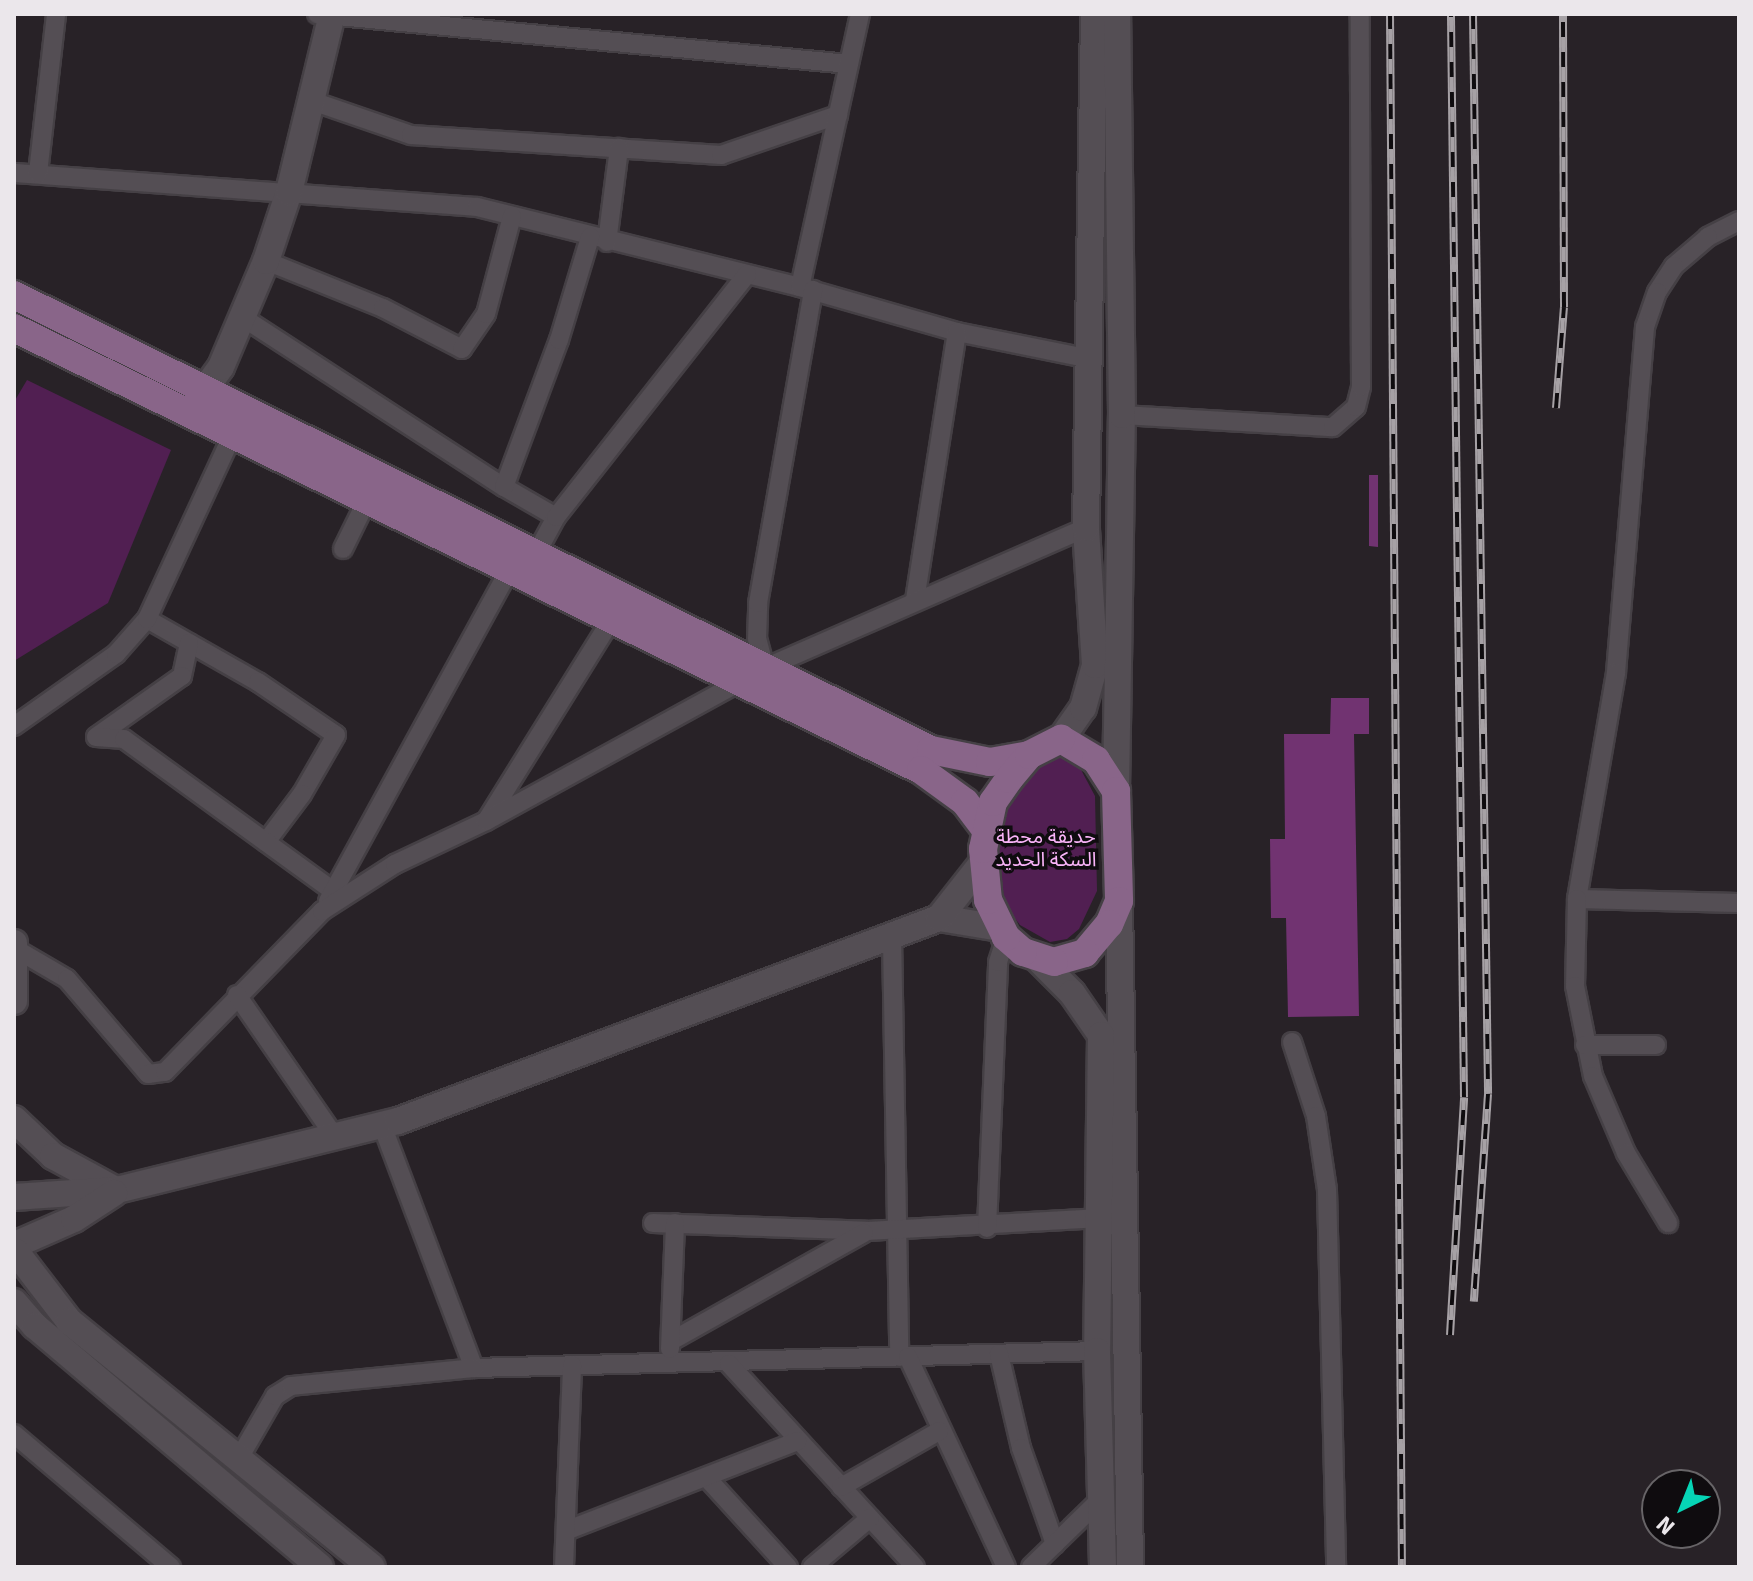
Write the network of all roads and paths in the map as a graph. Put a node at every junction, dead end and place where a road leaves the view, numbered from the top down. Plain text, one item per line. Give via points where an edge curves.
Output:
1 (56, 14) edge
2 (860, 14) edge
3 (1094, 14) edge
4 (1117, 14) edge
5 (1360, 14) edge
6 (327, 15) edge
7 (849, 64) junction
8 (309, 100) junction
9 (838, 115) junction
10 (619, 148) junction
11 (14, 173) edge
12 (38, 173) junction
13 (289, 192) junction
14 (512, 216) junction
15 (1739, 221) edge
16 (599, 240) junction
17 (266, 261) junction
18 (747, 274) junction
19 (807, 288) junction
20 (14, 295) edge
21 (242, 317) junction
22 (14, 328) edge
23 (957, 332) junction
24 (1086, 358) junction
25 (207, 391) junction
26 (187, 412) junction
27 (1122, 415) junction
28 (233, 434) junction
29 (504, 487) junction
30 (367, 500) junction
31 (556, 517) junction
32 (1086, 528) junction
33 (343, 549) dead end
34 (536, 554) junction
35 (510, 569) junction
36 (915, 600) junction
37 (147, 619) junction
38 (612, 619) junction
39 (189, 643) junction
40 (765, 668) junction
41 (739, 681) junction
42 (14, 726) edge
43 (1061, 739) junction
44 (1029, 755) junction
45 (1116, 791) junction
46 (486, 821) junction
47 (987, 831) junction
48 (266, 842) junction
49 (983, 862) junction
50 (333, 891) junction
51 (1577, 899) junction
52 (1119, 901) junction
53 (1739, 903) edge
54 (322, 911) junction
55 (939, 918) junction
56 (1004, 932) junction
57 (892, 937) junction
58 (14, 946) edge
59 (1038, 959) junction
60 (237, 995) junction
61 (14, 1001) edge
62 (1292, 1042) dead end
63 (1585, 1045) junction
64 (1656, 1045) dead end
65 (14, 1119) edge
66 (382, 1125) junction
67 (335, 1137) junction
68 (117, 1190) junction
69 (14, 1197) edge
70 (1097, 1218) junction
71 (653, 1223) dead end
72 (675, 1223) junction
73 (1668, 1223) dead end
74 (897, 1226) junction
75 (987, 1228) junction
76 (867, 1231) junction
77 (15, 1243) edge
78 (14, 1302) edge
79 (673, 1340) junction
80 (1097, 1351) junction
81 (999, 1354) junction
82 (903, 1357) junction
83 (666, 1363) junction
84 (729, 1364) junction
85 (572, 1365) junction
86 (474, 1368) junction
87 (939, 1431) junction
88 (14, 1434) edge
89 (797, 1441) junction
90 (238, 1460) junction
91 (706, 1477) junction
92 (841, 1487) junction
93 (1102, 1498) junction
94 (870, 1518) junction
95 (568, 1530) junction
96 (1055, 1544) junction
97 (171, 1567) edge
98 (320, 1567) edge
99 (372, 1567) edge
100 (564, 1567) edge
101 (788, 1567) edge
102 (812, 1567) edge
103 (915, 1567) edge
104 (1006, 1567) edge
105 (1031, 1567) edge
106 (1103, 1567) edge
107 (1130, 1567) edge
108 (1336, 1567) edge

1 - 12 street
2 - 7 street
3 - 24 main road
4 - 27 main road
5 - 27 street via 1361,387 1356,407 1344,420 1324,427
6 - 7 street
6 - 8 main road
7 - 9 street
8 - 10 street via 411,135
8 - 13 main road
9 - 10 street via 721,155
9 - 19 street
10 - 16 street
11 - 12 street
12 - 13 street
13 - 14 street via 390,197
13 - 17 main road
14 - 16 street
14 - 17 street via 486,314 462,349 383,308
15 - 51 street via 1708,237 1674,266 1657,292 1645,327 1616,673
16 - 18 street
16 - 29 street
17 - 21 main road
18 - 19 street
18 - 31 street
19 - 23 street
19 - 40 street via 758,603 757,639
20 - 25 main road
21 - 25 main road
21 - 29 street
22 - 26 main road
23 - 24 street
23 - 36 street
24 - 32 main road
25 - 26 main road
25 - 34 main road
26 - 28 main road
27 - 45 main road
28 - 30 main road
28 - 37 street
29 - 31 street
30 - 33 street
30 - 35 main road
31 - 34 street
32 - 36 street
32 - 43 main road via 1095,665 1083,708
34 - 40 main road
35 - 38 main road
35 - 50 street
36 - 40 street
37 - 39 street
37 - 42 street via 116,654
38 - 41 main road
38 - 46 street
39 - 48 street via 336,735
39 - 48 street via 182,676 96,737 124,739
40 - 41 street
40 - 44 main road via 950,757 990,762
41 - 46 street
41 - 47 main road via 937,779 965,802
43 - 44 main road
43 - 45 main road via 1096,760
44 - 47 main road via 993,802
45 - 52 main road
46 - 54 street via 395,864
47 - 49 main road
48 - 50 street
49 - 55 main road
49 - 56 main road via 988,900
50 - 54 street
51 - 53 street
51 - 63 street via 1575,986
52 - 59 main road via 1109,924 1085,953 1071,961
52 - 107 main road
54 - 60 street
55 - 56 main road
55 - 57 main road
56 - 59 main road
56 - 75 street via 998,962
57 - 66 main road
57 - 74 street
58 - 60 street via 67,979 148,1074 165,1072
58 - 61 main road
59 - 70 main road via 1072,993 1101,1035
60 - 67 street
62 - 108 street via 1316,1116 1327,1190
63 - 64 street
63 - 73 street via 1607,1113
65 - 68 main road via 53,1156
66 - 67 main road
66 - 86 street
67 - 68 main road
68 - 69 main road
68 - 77 main road via 74,1219
70 - 75 street
70 - 80 main road
71 - 72 street
72 - 76 street
72 - 79 street
74 - 75 street
74 - 76 street
74 - 82 street
76 - 79 street
77 - 90 main road via 69,1321
78 - 98 main road via 35,1326
79 - 83 street
80 - 81 street
80 - 93 main road
81 - 82 street
81 - 96 street via 1021,1448
82 - 84 street
82 - 87 street
83 - 84 street
83 - 85 street
84 - 89 street
85 - 86 street
85 - 95 street
86 - 90 street via 291,1386 275,1396
87 - 92 street
87 - 104 street
88 - 97 street
89 - 91 street
89 - 92 street
90 - 99 main road
91 - 95 street
91 - 101 street
92 - 94 street
93 - 96 street
93 - 106 main road
94 - 102 street
94 - 103 street
95 - 100 street
96 - 105 street

